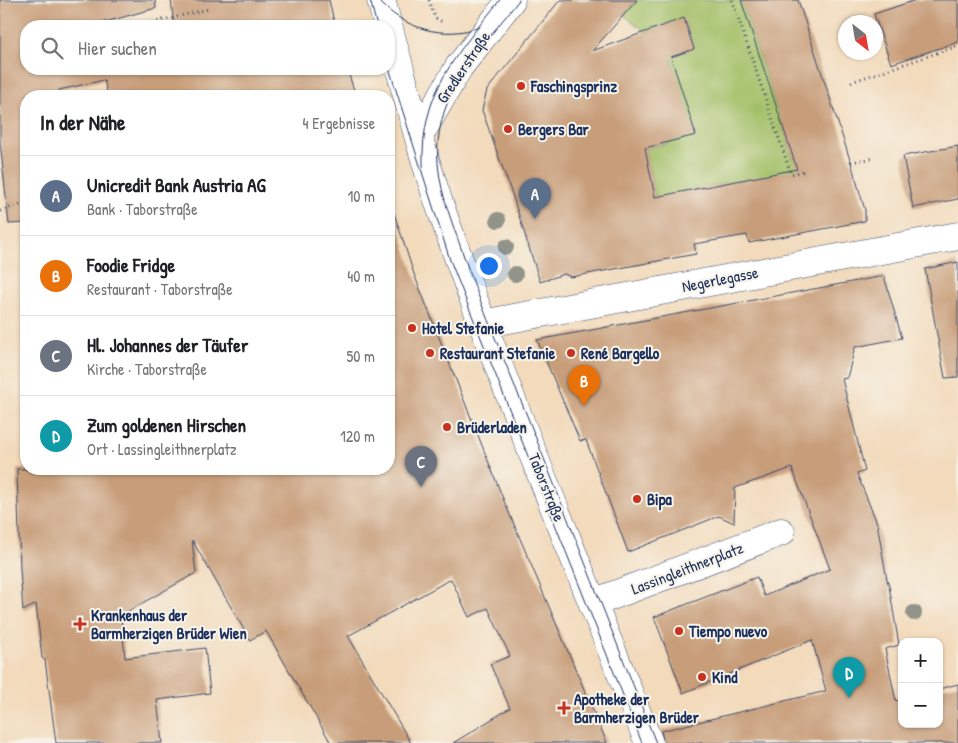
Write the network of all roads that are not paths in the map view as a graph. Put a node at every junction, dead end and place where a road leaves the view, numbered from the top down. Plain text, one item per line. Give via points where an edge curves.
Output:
1 (380, 0) edge
2 (511, 0) edge
3 (386, 20) edge
4 (395, 52) edge
5 (419, 136) junction
6 (958, 236) edge
7 (482, 324) junction
8 (781, 532) dead end
9 (593, 603) junction
10 (649, 743) edge

1 - 3 street, Taborstraße
2 - 5 street, Gredlerstraße via 459,67
4 - 5 street, Taborstraße
5 - 7 street, Taborstraße
6 - 7 street, Negerlegasse
7 - 9 street, Taborstraße
8 - 9 street, Lassingleithnerplatz
9 - 10 street, Taborstraße

